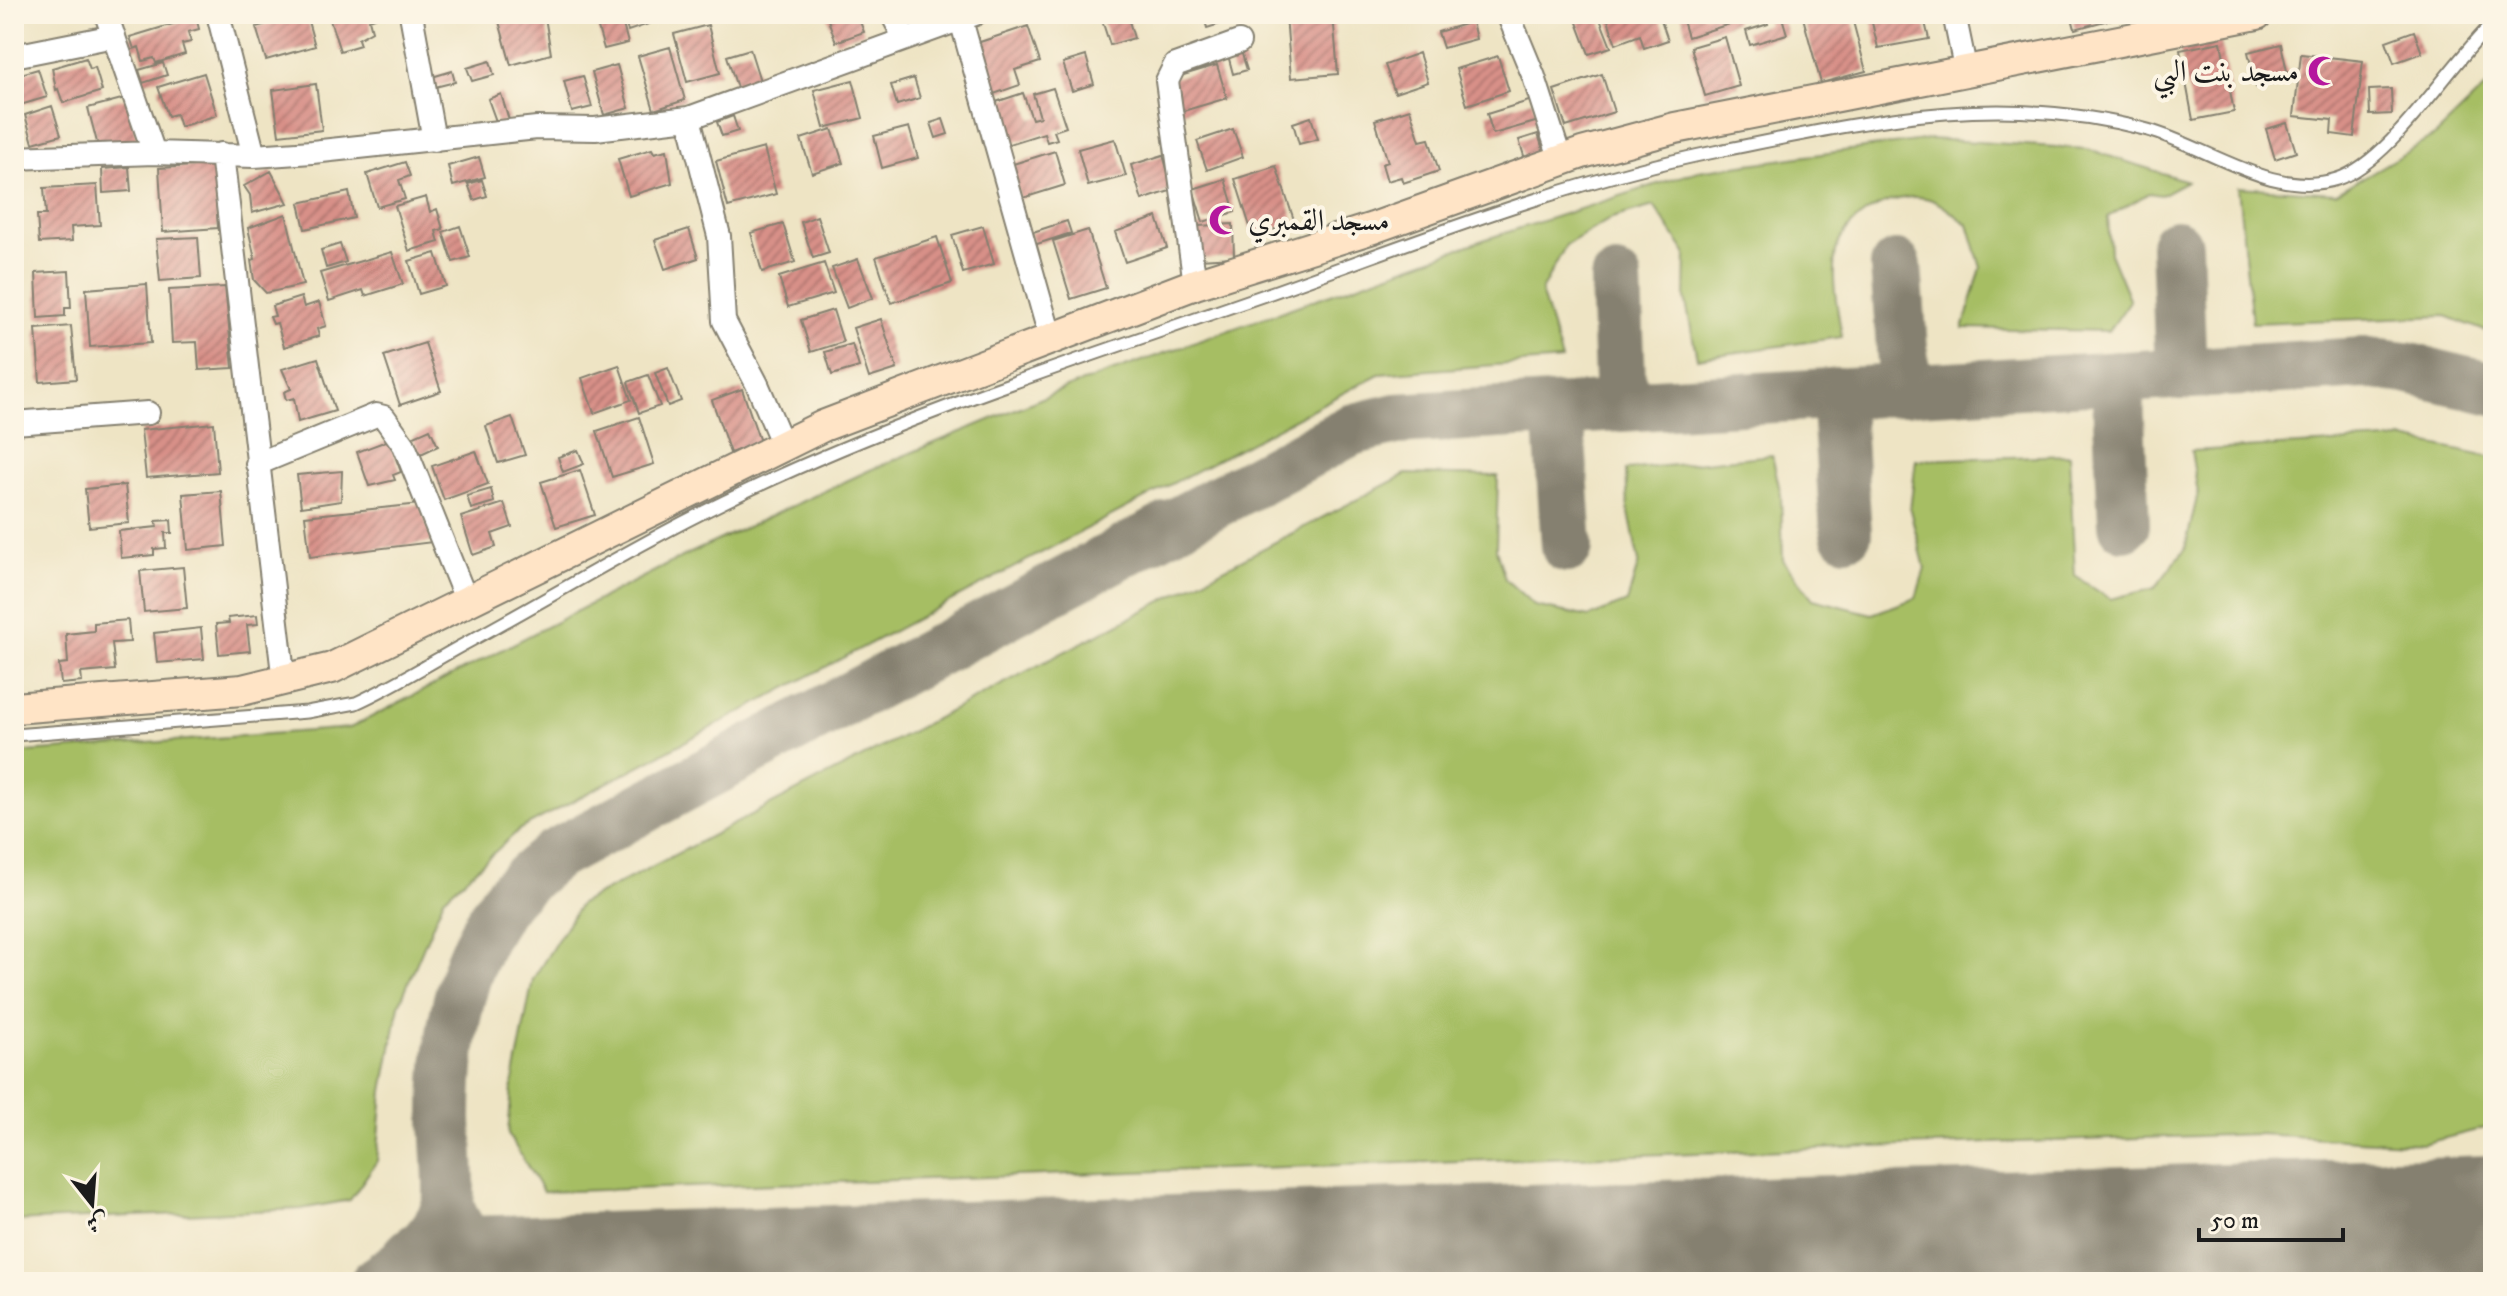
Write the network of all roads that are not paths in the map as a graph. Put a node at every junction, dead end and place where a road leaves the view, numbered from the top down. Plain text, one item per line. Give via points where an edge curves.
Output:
1 (106, 14) edge
2 (218, 14) edge
3 (411, 14) edge
4 (892, 14) edge
5 (1508, 14) edge
6 (1954, 14) edge
7 (2257, 14) edge
8 (968, 17) edge
9 (2493, 23) edge
10 (114, 36) junction
11 (904, 37) junction
12 (1239, 42) dead end
13 (14, 56) edge
14 (1966, 72) junction
15 (689, 118) junction
16 (434, 140) junction
17 (154, 153) junction
18 (222, 154) junction
19 (254, 156) junction
20 (14, 158) edge
21 (1561, 161) junction
22 (1195, 284) junction
23 (1050, 336) junction
24 (148, 413) dead end
25 (14, 423) edge
26 (783, 445) junction
27 (257, 464) junction
28 (467, 602) junction
29 (284, 682) junction
30 (14, 708) edge
31 (14, 735) edge

1 - 10 street
2 - 19 street
3 - 16 street
4 - 11 street
5 - 21 street
6 - 14 street
7 - 14 main road
8 - 11 street
8 - 23 street
9 - 31 lane via 2372,159 2337,179 2277,180 2137,127 1988,109 1905,116 1657,164 1546,196 849,445 717,505 356,703 307,712
10 - 13 street
10 - 17 street
11 - 15 street
12 - 22 street via 1175,65 1167,81
14 - 21 main road via 1675,128
15 - 16 street
15 - 26 street via 719,236 724,321
16 - 19 street
17 - 18 street
17 - 20 street
18 - 19 street
18 - 27 street
21 - 22 main road
22 - 23 main road
23 - 26 main road
24 - 25 street
26 - 28 main road
27 - 28 street via 376,415 384,417 404,445
27 - 29 street
28 - 29 main road via 332,668
29 - 30 main road

